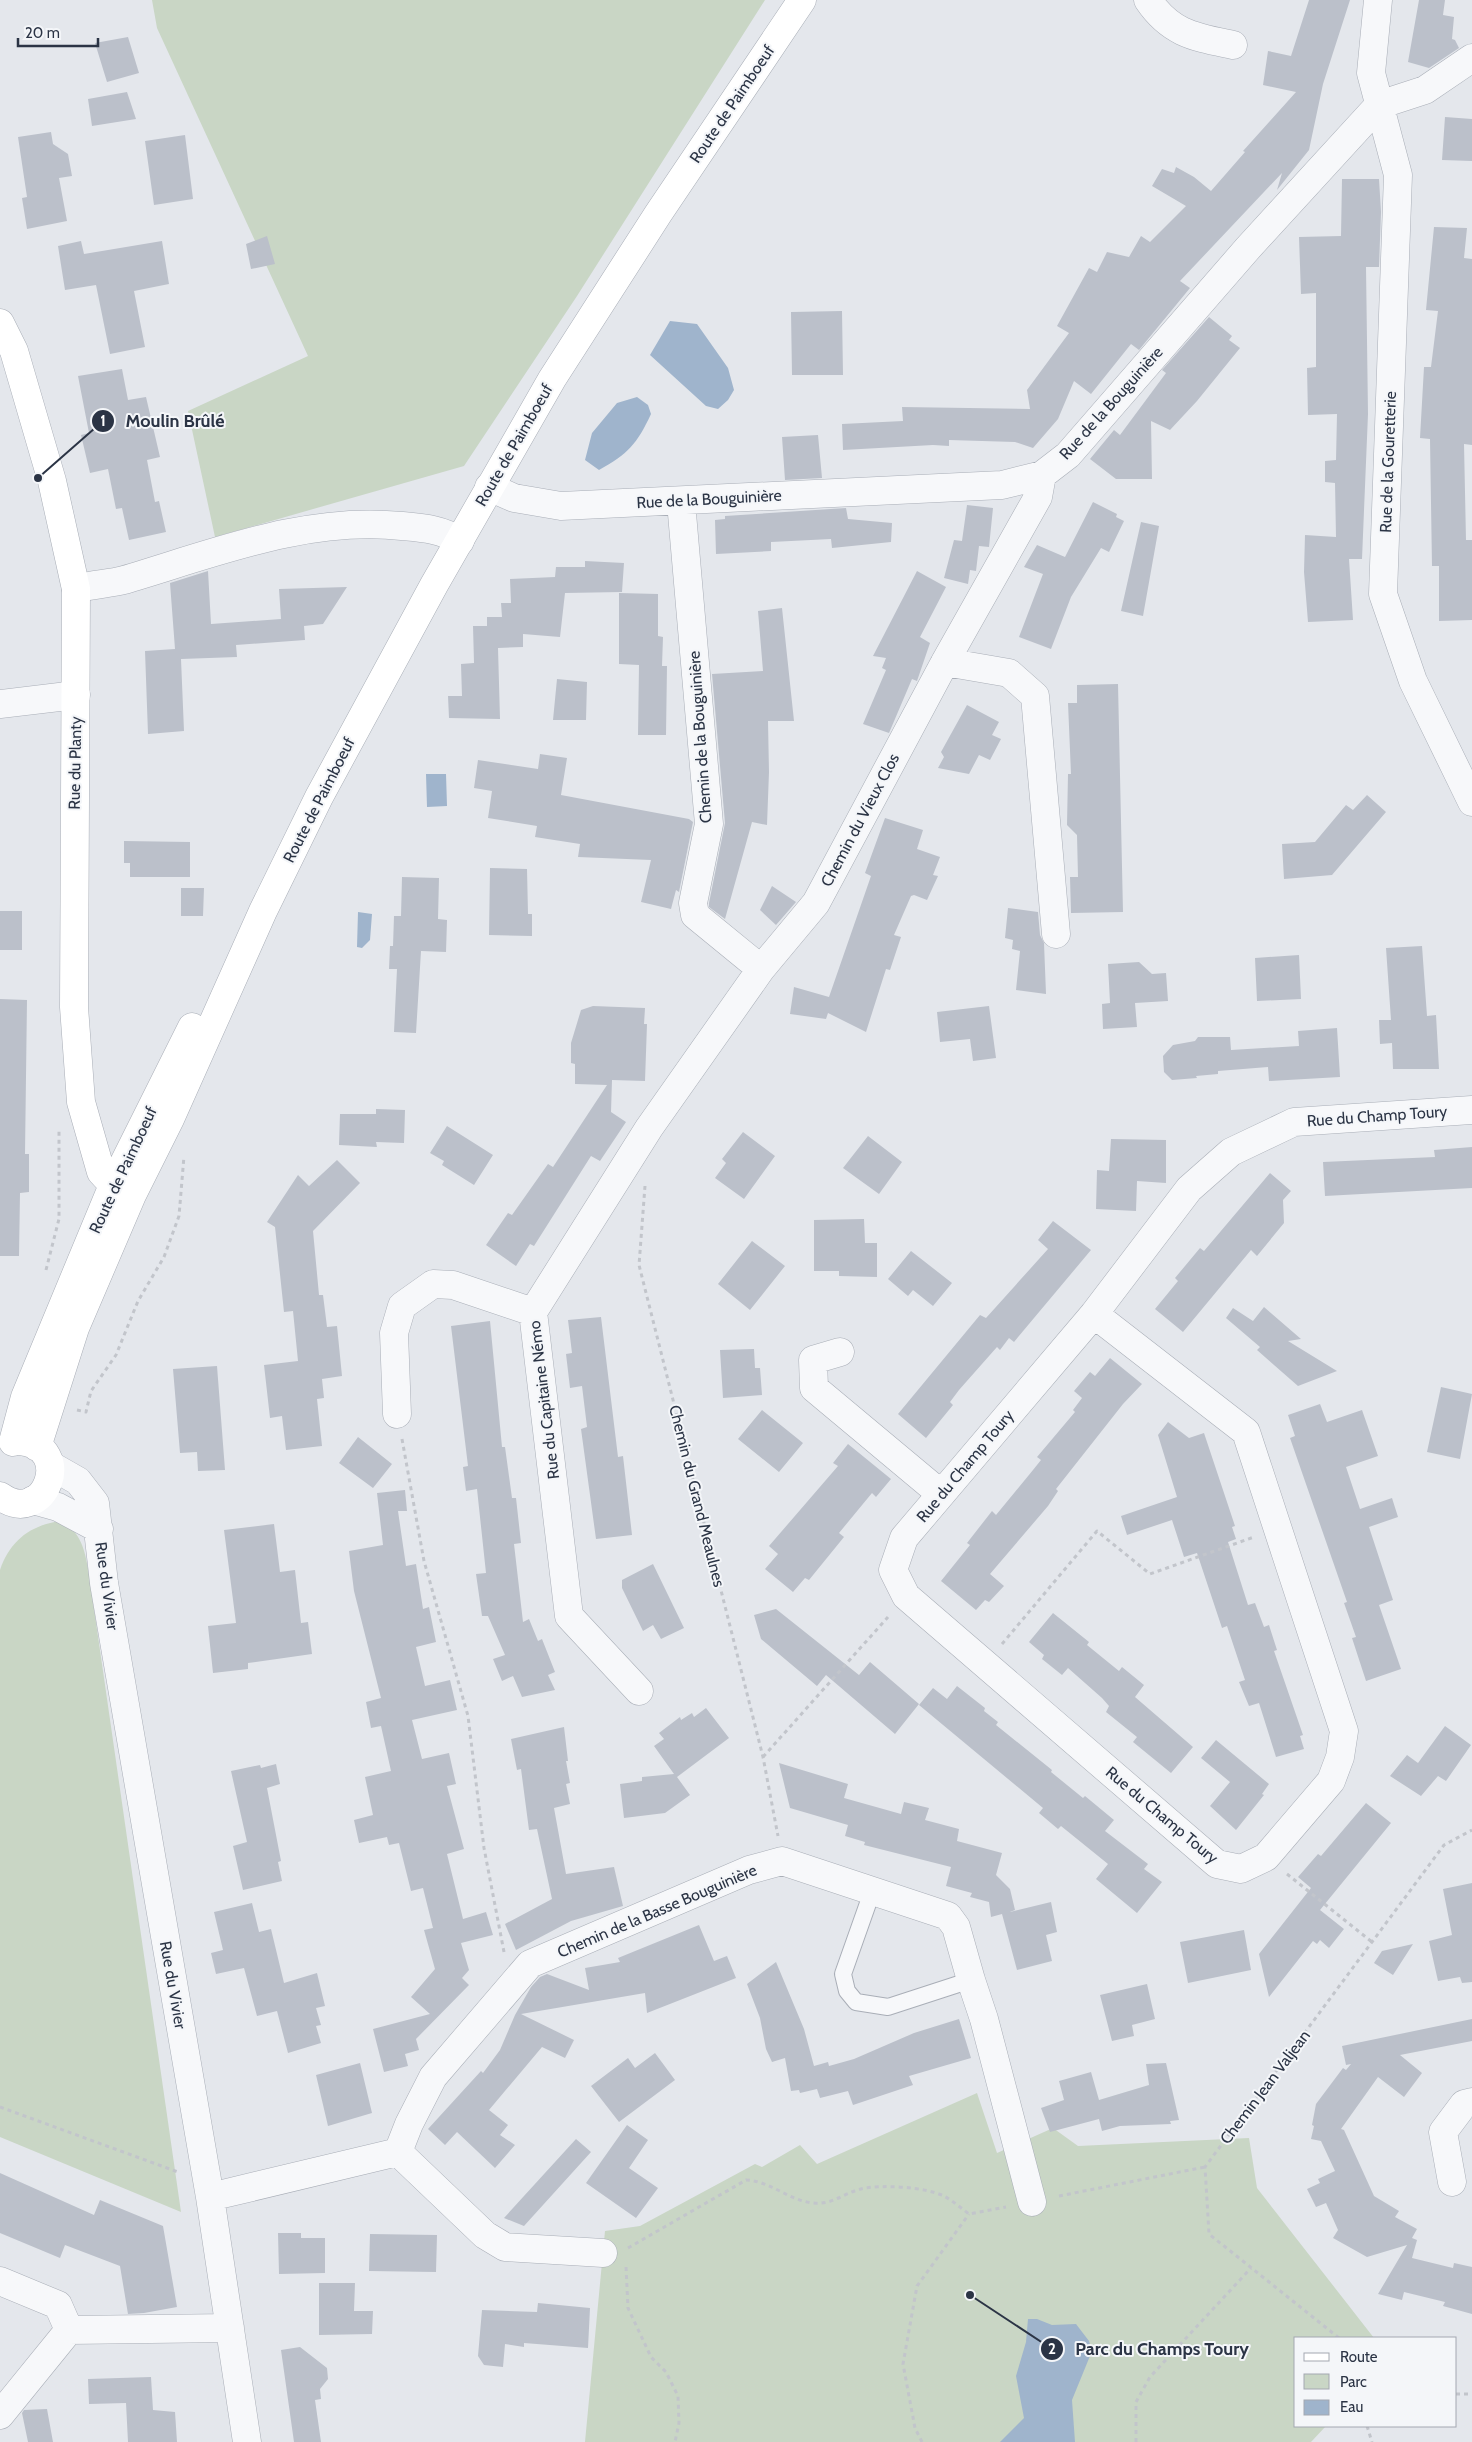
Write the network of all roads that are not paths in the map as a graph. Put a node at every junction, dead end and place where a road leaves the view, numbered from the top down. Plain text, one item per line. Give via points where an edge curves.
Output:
1 (802, 0) edge
2 (1148, 0) edge
3 (1378, 0) edge
4 (1233, 45) dead end
5 (1472, 58) edge
6 (1379, 105) junction
7 (0, 323) edge
8 (6, 350) edge
9 (1042, 475) junction
10 (489, 487) junction
11 (681, 502) junction
12 (460, 541) junction
13 (76, 589) junction
14 (945, 662) junction
15 (76, 695) junction
16 (0, 704) edge
17 (1472, 802) edge
18 (1056, 934) dead end
19 (761, 969) junction
20 (1472, 1110) edge
21 (122, 1190) junction
22 (533, 1312) junction
23 (1094, 1314) junction
24 (840, 1352) dead end
25 (398, 1414) road end
26 (25, 1451) edge
27 (941, 1494) junction
28 (1, 1500) edge
29 (34, 1500) junction
30 (99, 1529) junction
31 (638, 1691) dead end
32 (872, 1892) junction
33 (971, 1980) junction
34 (1472, 2102) edge
35 (398, 2152) junction
36 (1452, 2182) dead end
37 (208, 2189) junction
38 (1032, 2202) road end
39 (618, 2254) road end
40 (0, 2281) edge
41 (230, 2328) junction
42 (69, 2330) junction
43 (0, 2415) edge
44 (247, 2442) edge

1 - 10 street, Route de Paimboeuf via 562,363
2 - 4 street via 1155,11 1189,36
3 - 6 street via 1371,74
5 - 6 street via 1425,90
6 - 9 street, Rue de la Bouguinière via 1248,248 1068,455
6 - 17 street, Rue de la Gouretterie via 1398,175 1383,594 1413,681
7 - 8 street, Rue du Planty
8 - 13 street, Rue du Planty via 52,481
9 - 11 street, Rue de la Bouguinière via 1002,485
9 - 14 street, Chemin du Vieux Clos via 1038,497
10 - 11 street, Rue de la Bouguinière via 514,498 561,506
10 - 12 street, Route de Paimboeuf
11 - 19 street, Chemin de la Bouguinière via 709,824 693,904 695,915
12 - 13 street via 437,529 369,523 311,528 242,543 121,581
12 - 21 street, Route de Paimboeuf via 319,797 263,911 170,1119
13 - 15 street, Rue du Planty
14 - 18 street via 1008,673 1035,696
14 - 19 street, Chemin du Vieux Clos via 816,903
15 - 16 street
15 - 21 street, Rue du Planty via 76,1059 81,1102 101,1172
19 - 22 street, Rue du Capitaine Némo via 650,1128
20 - 23 street, Rue du Champ Toury via 1294,1122 1231,1152 1189,1189
21 - 26 street, Route de Paimboeuf via 74,1328
22 - 25 street via 453,1285 433,1284 402,1306 394,1333
22 - 31 street, Rue du Capitaine Némo via 569,1616
23 - 27 street, Rue du Champ Toury
23 - 27 street, Rue du Champ Toury via 1246,1432 1344,1731 1340,1757 1331,1781 1266,1857 1241,1869 1217,1864 906,1596 893,1570 904,1538
24 - 27 street via 814,1360 814,1388
26 - 29 street, Route de Paimboeuf via 50,1478 48,1486
26 - 30 street, Rue du Vivier via 68,1473 87,1491 95,1504
28 - 29 street via 17,1503
29 - 30 street, Rue du Vivier via 58,1507
30 - 37 street, Rue du Vivier via 104,1583
32 - 33 street via 948,1916 956,1926
32 - 33 lane via 843,1974 847,1991 856,2002 888,2006
32 - 35 street, Chemin de la Basse Bouguinière via 782,1861 749,1870 530,1964 433,2077
33 - 38 street
34 - 36 street via 1464,2104 1443,2132
35 - 37 street
35 - 39 street via 485,2235 505,2247
37 - 41 street, Rue du Vivier
40 - 42 street via 58,2305
41 - 42 street
41 - 44 street, Rue du Vivier
42 - 43 street

